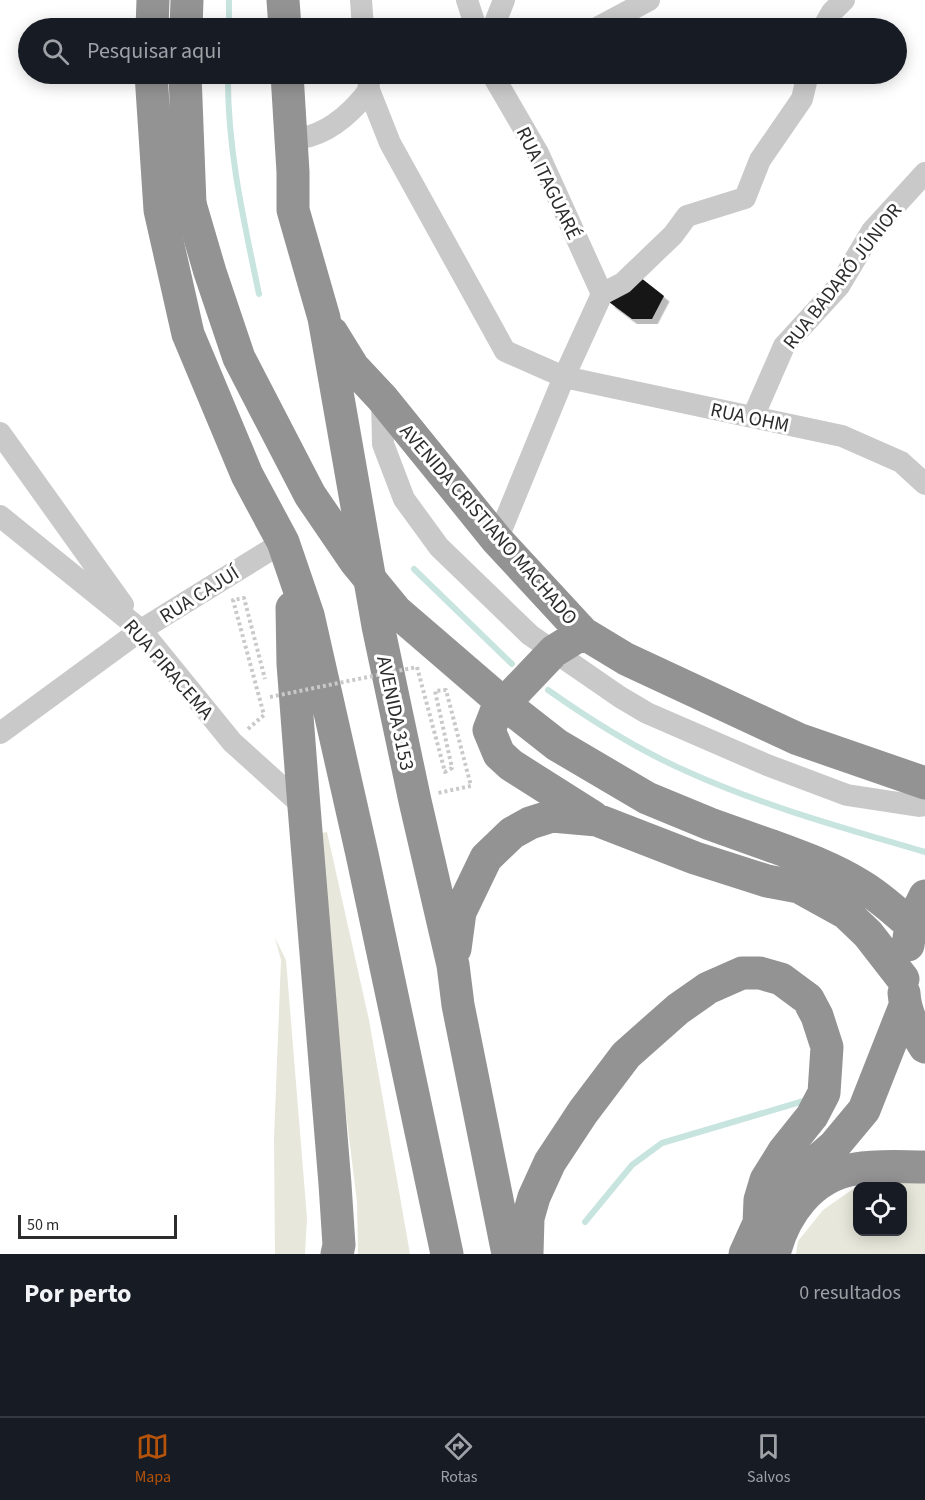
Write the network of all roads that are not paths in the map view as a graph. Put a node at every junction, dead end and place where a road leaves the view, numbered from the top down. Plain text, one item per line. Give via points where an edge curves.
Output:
1 (153, 0) edge
2 (187, 0) edge
3 (283, 0) edge
4 (361, 0) edge
5 (467, 0) edge
6 (504, 0) edge
7 (649, 0) edge
8 (844, 0) edge
9 (152, 18) edge
10 (186, 18) edge
11 (284, 18) edge
12 (362, 18) edge
13 (473, 18) edge
14 (497, 18) edge
15 (616, 18) edge
16 (829, 18) edge
17 (152, 84) edge
18 (185, 84) edge
19 (288, 84) edge
20 (368, 84) edge
21 (370, 84) edge
22 (505, 84) edge
23 (806, 84) edge
24 (291, 138) junction
25 (925, 173) edge
26 (602, 294) junction
27 (324, 318) junction
28 (564, 376) junction
29 (382, 398) junction
30 (753, 417) junction
31 (0, 434) edge
32 (925, 484) edge
33 (0, 516) edge
34 (497, 540) junction
35 (287, 553) junction
36 (141, 630) junction
37 (583, 633) junction
38 (550, 656) junction
39 (0, 733) edge
40 (925, 783) edge
41 (925, 805) edge
42 (304, 807) junction
43 (597, 820) junction
44 (925, 896) edge
45 (911, 925) junction
46 (453, 965) junction
47 (904, 992) junction
48 (925, 1047) edge
49 (925, 1167) edge
50 (759, 1223) junction
51 (337, 1254) edge
52 (447, 1254) edge
53 (508, 1254) edge
54 (527, 1254) edge
55 (745, 1254) edge
56 (774, 1254) edge

1 - 9 highway
2 - 10 highway
3 - 11 highway
4 - 12 street
5 - 13 street
6 - 14 street
7 - 15 street
8 - 16 street
17 - 35 highway via 160,210 188,334 247,475
18 - 45 highway, bridge via 190,204 239,358 310,495 355,561 396,611 557,745 647,798 859,884
19 - 24 highway
20 - 24 street via 358,105 339,120 310,136
21 - 28 street, RUA OHM via 390,143 505,351
22 - 26 street, RUA ITAGUARÉ
23 - 26 street via 802,99 760,160 746,198 687,216 673,235 622,283
24 - 27 highway, AVENIDA 3153 via 293,210
25 - 30 street, RUA BADARÓ JÚNIOR via 872,231 840,286 784,346
26 - 28 street
27 - 29 highway, AVENIDA CRISTIANO MACHADO via 352,367
27 - 46 highway, AVENIDA 3153 via 378,626
28 - 30 street, RUA OHM
28 - 34 street
29 - 34 highway, AVENIDA CRISTIANO MACHADO
29 - 38 street via 383,444 404,499 439,547
30 - 32 street, RUA OHM via 842,436 901,462
31 - 36 street
33 - 36 street, RUA PIRACEMA
34 - 37 highway, AVENIDA CRISTIANO MACHADO
35 - 36 street, RUA CAJUÍ
35 - 42 highway
35 - 52 highway via 308,615
36 - 39 street, RUA CAJUÍ
36 - 42 street, RUA PIRACEMA via 232,742
37 - 38 highway
37 - 40 highway, AVENIDA CRISTIANO MACHADO via 626,659 798,739
38 - 41 street via 647,713 767,765 847,795
38 - 43 highway via 496,712 489,730 499,754 511,765
42 - 51 highway via 335,1184
43 - 46 highway via 552,816 512,832 486,858 460,912
43 - 47 highway via 695,858 799,887 846,913 868,934
44 - 45 highway
45 - 47 highway
46 - 53 highway, AVENIDA 3153
47 - 48 highway via 911,1023
47 - 50 highway via 864,1110
49 - 56 highway via 857,1168 827,1179 792,1211
50 - 54 highway via 766,1180 824,1094 827,1047 817,1016 802,993 781,979 742,973 708,988 685,1004 626,1055 550,1162 528,1218
50 - 55 highway

